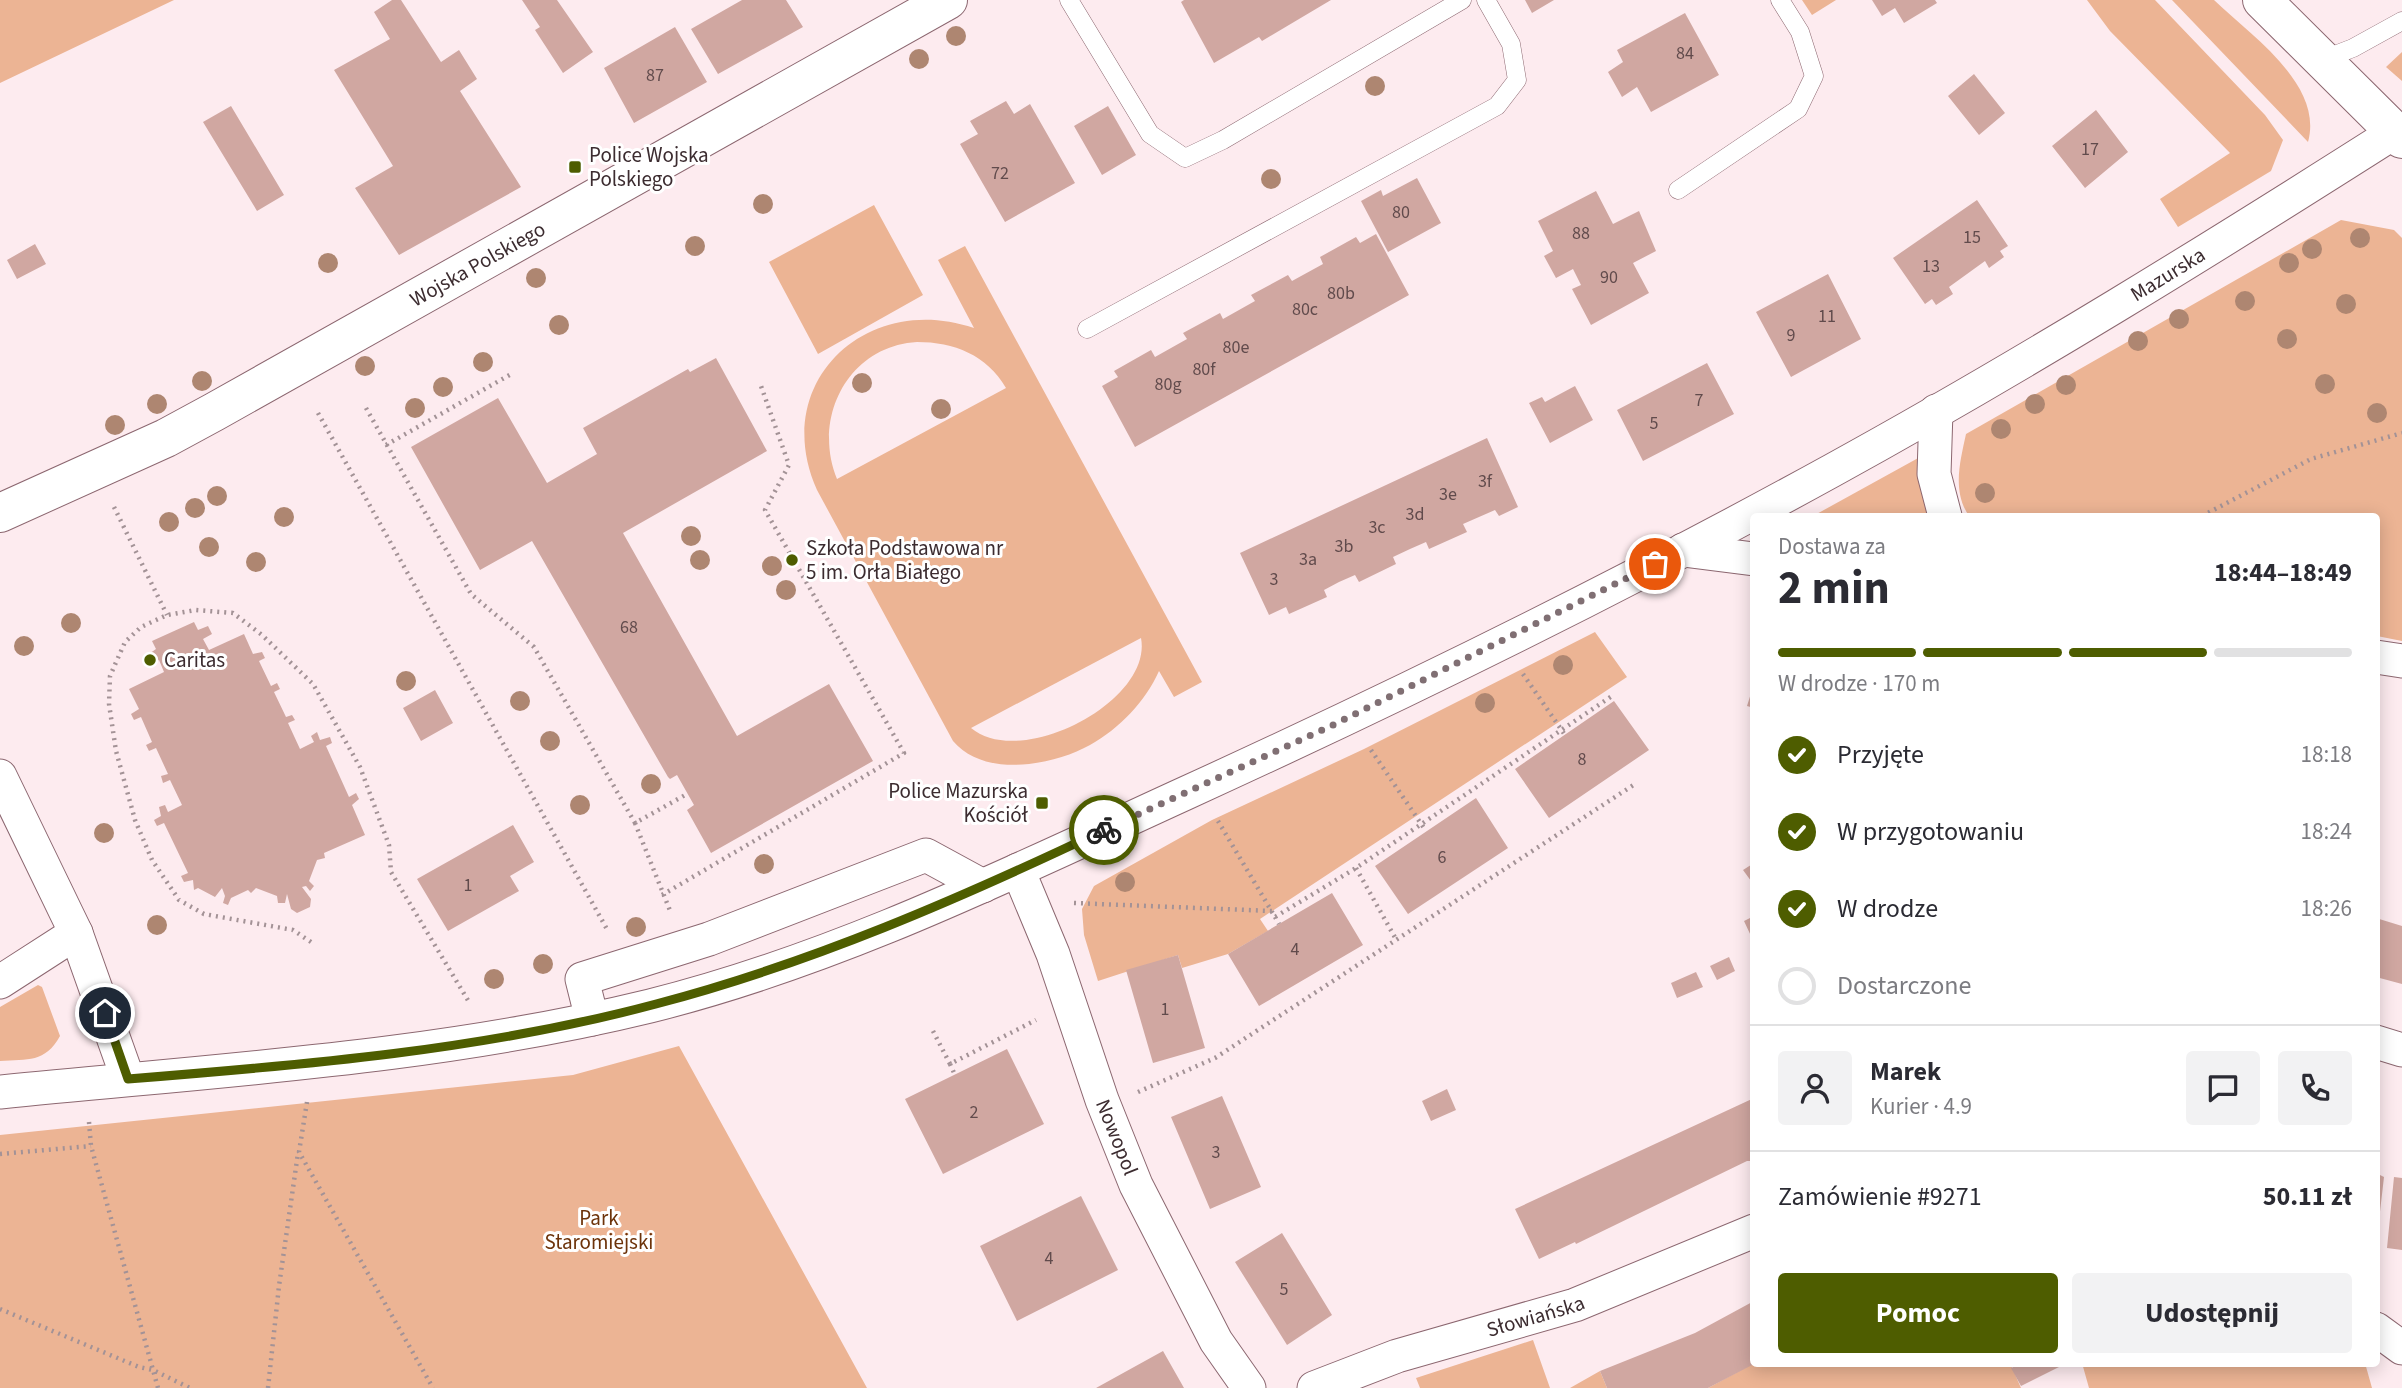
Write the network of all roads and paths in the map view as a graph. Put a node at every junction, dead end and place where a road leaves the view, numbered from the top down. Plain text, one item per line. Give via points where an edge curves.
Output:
1 (948, 0) edge
2 (1069, 0) edge
3 (1462, 0) edge
4 (1486, 0) edge
5 (1780, 0) edge
6 (2266, 4) edge
7 (2402, 21) edge
8 (2322, 60) junction
9 (2399, 136) edge
10 (1678, 190) dead end
11 (1087, 329) dead end
12 (513, 373) dead end
13 (761, 386) dead end
14 (366, 408) dead end
15 (1937, 411) junction
16 (318, 413) dead end
17 (2402, 433) edge
18 (386, 445) junction
19 (114, 508) dead end
20 (0, 513) edge
21 (1750, 513) edge
22 (1751, 513) edge
23 (1944, 513) edge
24 (2208, 513) edge
25 (1683, 550) junction
26 (1750, 558) edge
27 (167, 615) junction
28 (2380, 658) edge
29 (2402, 662) edge
30 (1517, 664) dead end
31 (1612, 696) dead end
32 (1563, 733) junction
33 (1365, 741) dead end
34 (0, 776) edge
35 (1635, 784) dead end
36 (687, 794) dead end
37 (1213, 813) dead end
38 (635, 823) junction
39 (1421, 824) junction
40 (1426, 831) dead end
41 (1356, 868) junction
42 (1018, 870) junction
43 (983, 886) junction
44 (662, 895) junction
45 (1074, 903) dead end
46 (1274, 914) junction
47 (675, 921) dead end
48 (1279, 924) dead end
49 (76, 933) junction
50 (1398, 941) junction
51 (311, 942) dead end
52 (630, 964) junction
53 (0, 982) edge
54 (469, 1002) dead end
55 (592, 1019) junction
56 (1039, 1019) dead end
57 (933, 1031) dead end
58 (2380, 1043) edge
59 (2402, 1050) edge
60 (950, 1064) junction
61 (955, 1075) dead end
62 (128, 1079) junction
63 (309, 1091) dead end
64 (0, 1092) edge
65 (1128, 1097) dead end
66 (88, 1113) dead end
67 (90, 1146) junction
68 (299, 1152) junction
69 (0, 1154) edge
70 (1750, 1233) edge
71 (0, 1309) edge
72 (2380, 1332) edge
73 (2402, 1349) edge
74 (153, 1370) junction
75 (158, 1388) edge
76 (190, 1388) edge
77 (268, 1388) edge
78 (433, 1388) edge
79 (1249, 1388) edge
80 (1314, 1388) edge

1 - 20 street, Wojska Polskiego via 215,412
2 - 3 lane via 1150,134 1185,158
4 - 11 lane via 1511,44 1517,80 1497,106
5 - 10 lane via 1800,32 1814,76 1798,109
6 - 8 street
7 - 8 lane
8 - 9 street
9 - 15 street, Mazurska
12 - 18 path
13 - 44 path via 789,465 765,510 904,753
14 - 18 path
15 - 22 street, Mazurska
15 - 23 street via 1934,474
16 - 52 path via 614,943
17 - 24 path via 2311,459
18 - 38 path via 471,594 534,647
19 - 27 path
21 - 25 street, Mazurska
25 - 26 street
25 - 42 street, Mazurska via 1329,727
27 - 51 path via 141,627 125,642 110,676 108,704 135,820 152,860 179,900 204,914 293,930
27 - 54 path via 196,610 233,614 313,684 360,767 389,845 391,872
28 - 29 street
30 - 32 path
31 - 32 path
32 - 39 path
33 - 39 path
34 - 49 street
35 - 50 path
36 - 38 path
37 - 46 path
38 - 44 path
39 - 40 path
39 - 41 path
41 - 46 path
41 - 50 path
42 - 43 street, Mazurska
42 - 79 street, Nowopol via 1136,1185 1216,1341
43 - 52 street via 926,855 709,939
43 - 55 street, Mazurska via 794,962
44 - 47 path
45 - 46 path
46 - 48 path
49 - 53 street
49 - 62 street
50 - 65 path via 1215,1058
52 - 55 street via 582,979
55 - 62 street, Mazurska via 385,1055
56 - 60 path
57 - 60 path
58 - 59 street
60 - 61 path
62 - 64 street, Mazurska
63 - 68 path
66 - 67 path
67 - 69 path
67 - 74 path
68 - 77 path
68 - 78 path
70 - 80 street, Słowiańska via 1575,1305 1397,1356
71 - 74 path
72 - 73 street
74 - 75 path
74 - 76 path

